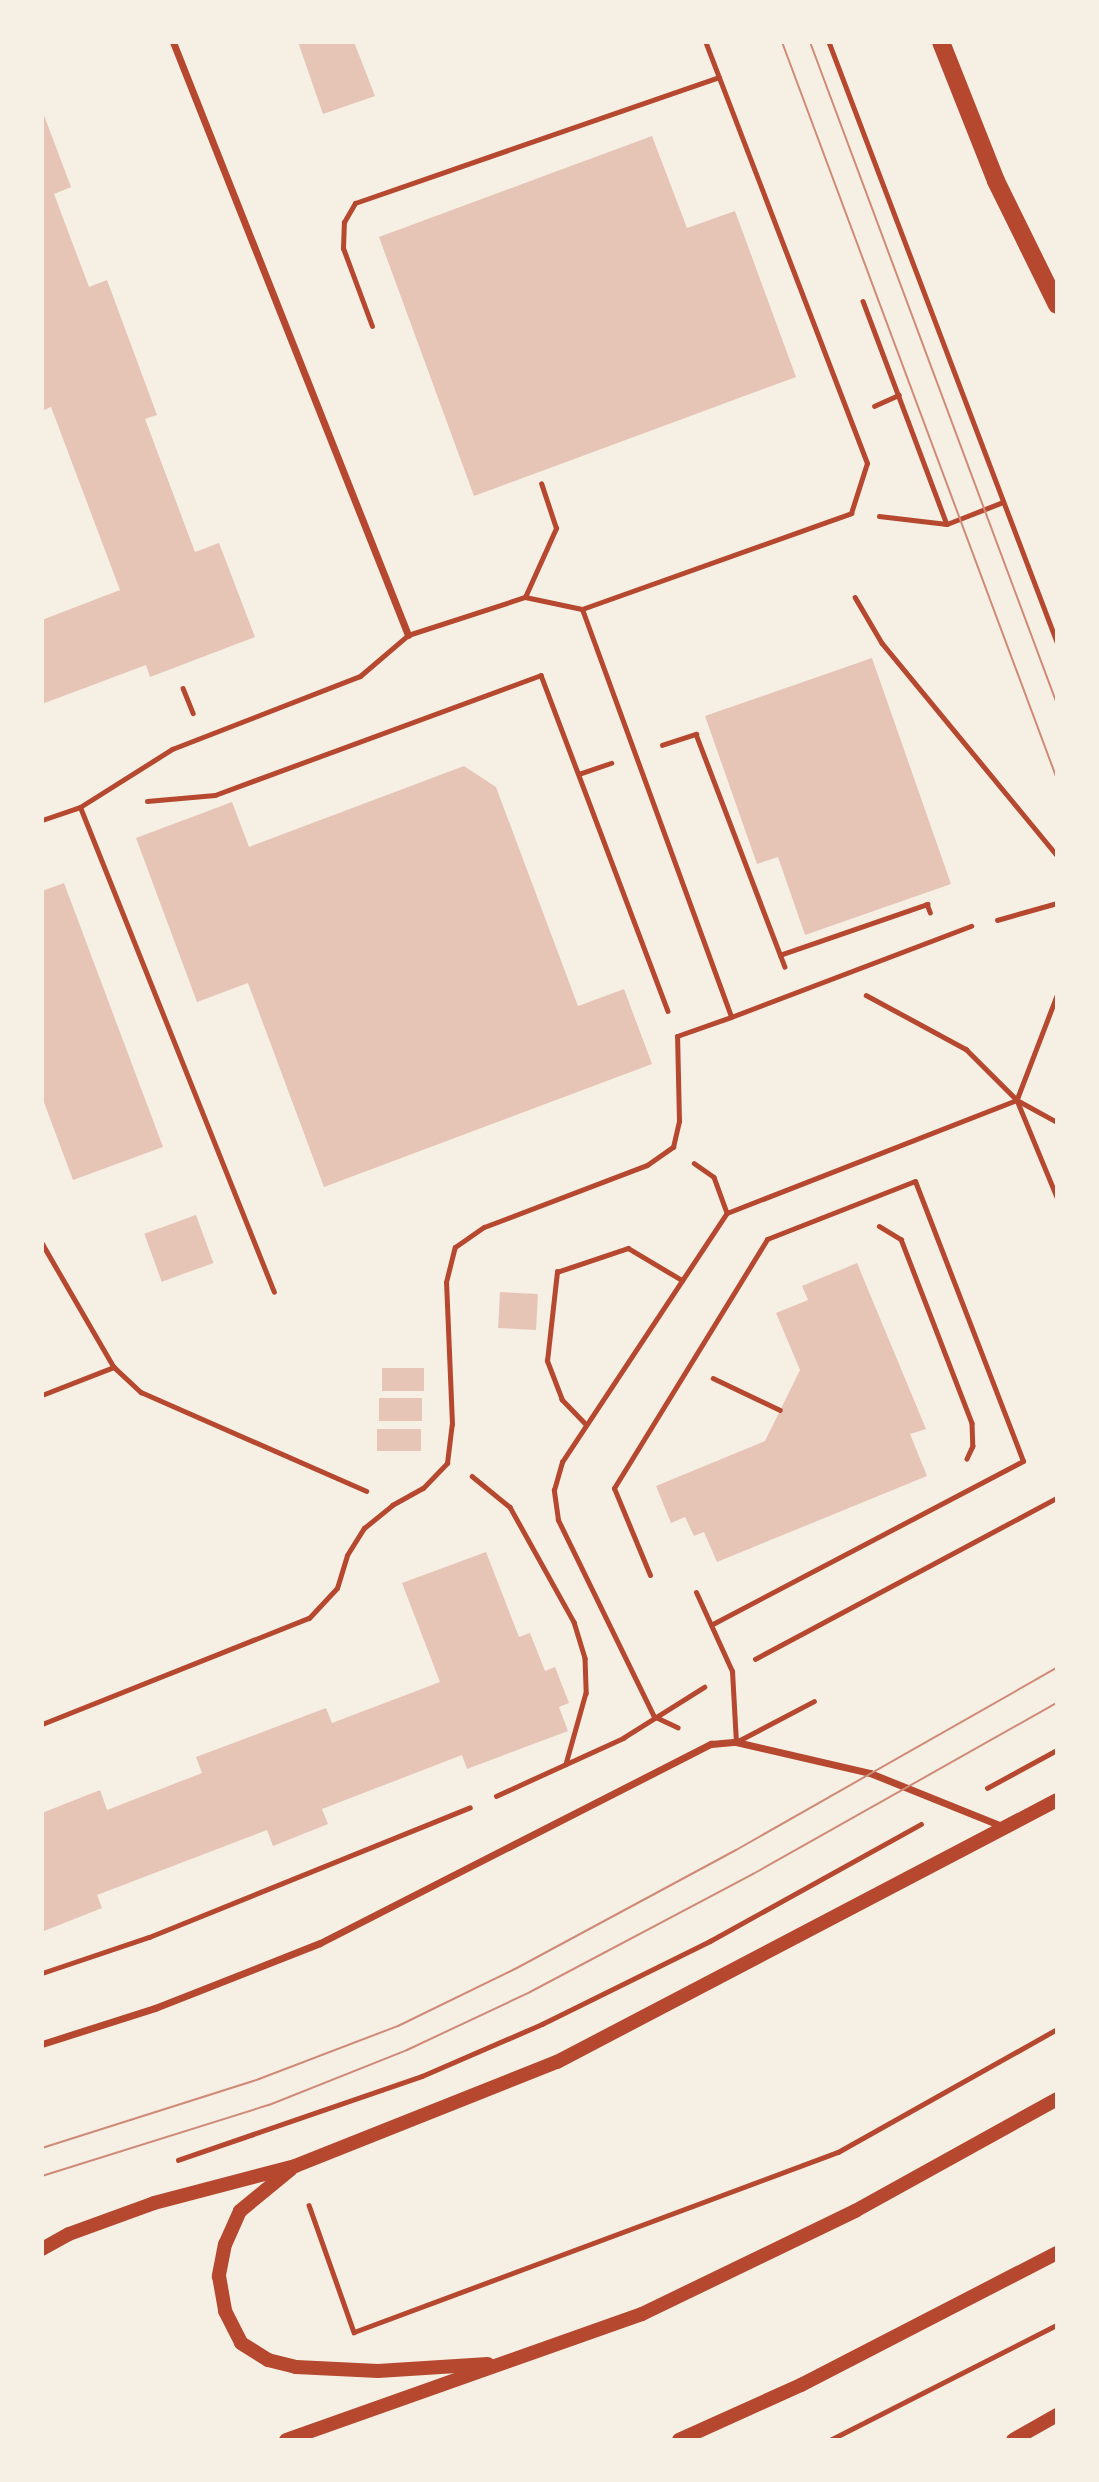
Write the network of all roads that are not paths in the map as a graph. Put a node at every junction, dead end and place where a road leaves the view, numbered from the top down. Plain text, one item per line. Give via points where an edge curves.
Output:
1 (173, 42) edge
2 (705, 42) edge
3 (941, 42) edge
4 (719, 76) junction
5 (1057, 305) edge
6 (372, 326) dead end
7 (541, 482) dead end
8 (525, 597) junction
9 (582, 610) junction
10 (408, 635) junction
11 (79, 807) junction
12 (42, 820) edge
13 (971, 926) road end
14 (731, 1017) junction
15 (274, 1292) dead end
16 (649, 1575) dead end
17 (696, 1592) dead end
18 (713, 1624) junction
19 (814, 1701) dead end
20 (42, 1724) edge
21 (736, 1742) junction
22 (1057, 1800) edge
23 (470, 1807) road end
24 (1006, 1828) junction
25 (42, 1973) edge
26 (42, 2044) edge
27 (1057, 2099) edge
28 (295, 2166) junction
29 (42, 2249) edge
30 (1057, 2253) edge
31 (508, 2363) junction
32 (1057, 2416) edge
33 (286, 2440) edge
34 (679, 2440) edge
35 (1013, 2440) edge

1 - 10 street
2 - 4 lane
3 - 5 main road via 996,181
4 - 6 lane via 355,204 344,222 343,248
4 - 9 lane via 867,463 851,513
7 - 8 lane via 556,528
8 - 9 lane
8 - 10 lane
9 - 14 lane
10 - 11 lane via 360,676 172,749
11 - 12 lane
11 - 15 lane
13 - 14 lane
14 - 20 lane via 677,1036 679,1121 673,1147 648,1165 484,1227 455,1247 446,1282 452,1424 447,1464 423,1488 364,1528 347,1555 337,1588 309,1618
16 - 18 lane via 614,1488 767,1240 915,1181 1023,1461
17 - 18 lane
18 - 21 lane via 732,1671
19 - 21 lane
21 - 24 street via 859,1770
21 - 26 street via 710,1744 320,1943 155,2008
22 - 24 main road
23 - 25 lane via 149,1937
24 - 28 main road via 556,2062
27 - 31 main road via 855,2211 654,2308
28 - 29 main road via 154,2203 69,2234
28 - 31 main road via 240,2211 225,2244 219,2276 225,2311 241,2343 268,2360 296,2367 378,2371
30 - 34 main road via 813,2379
31 - 33 main road
32 - 35 main road

